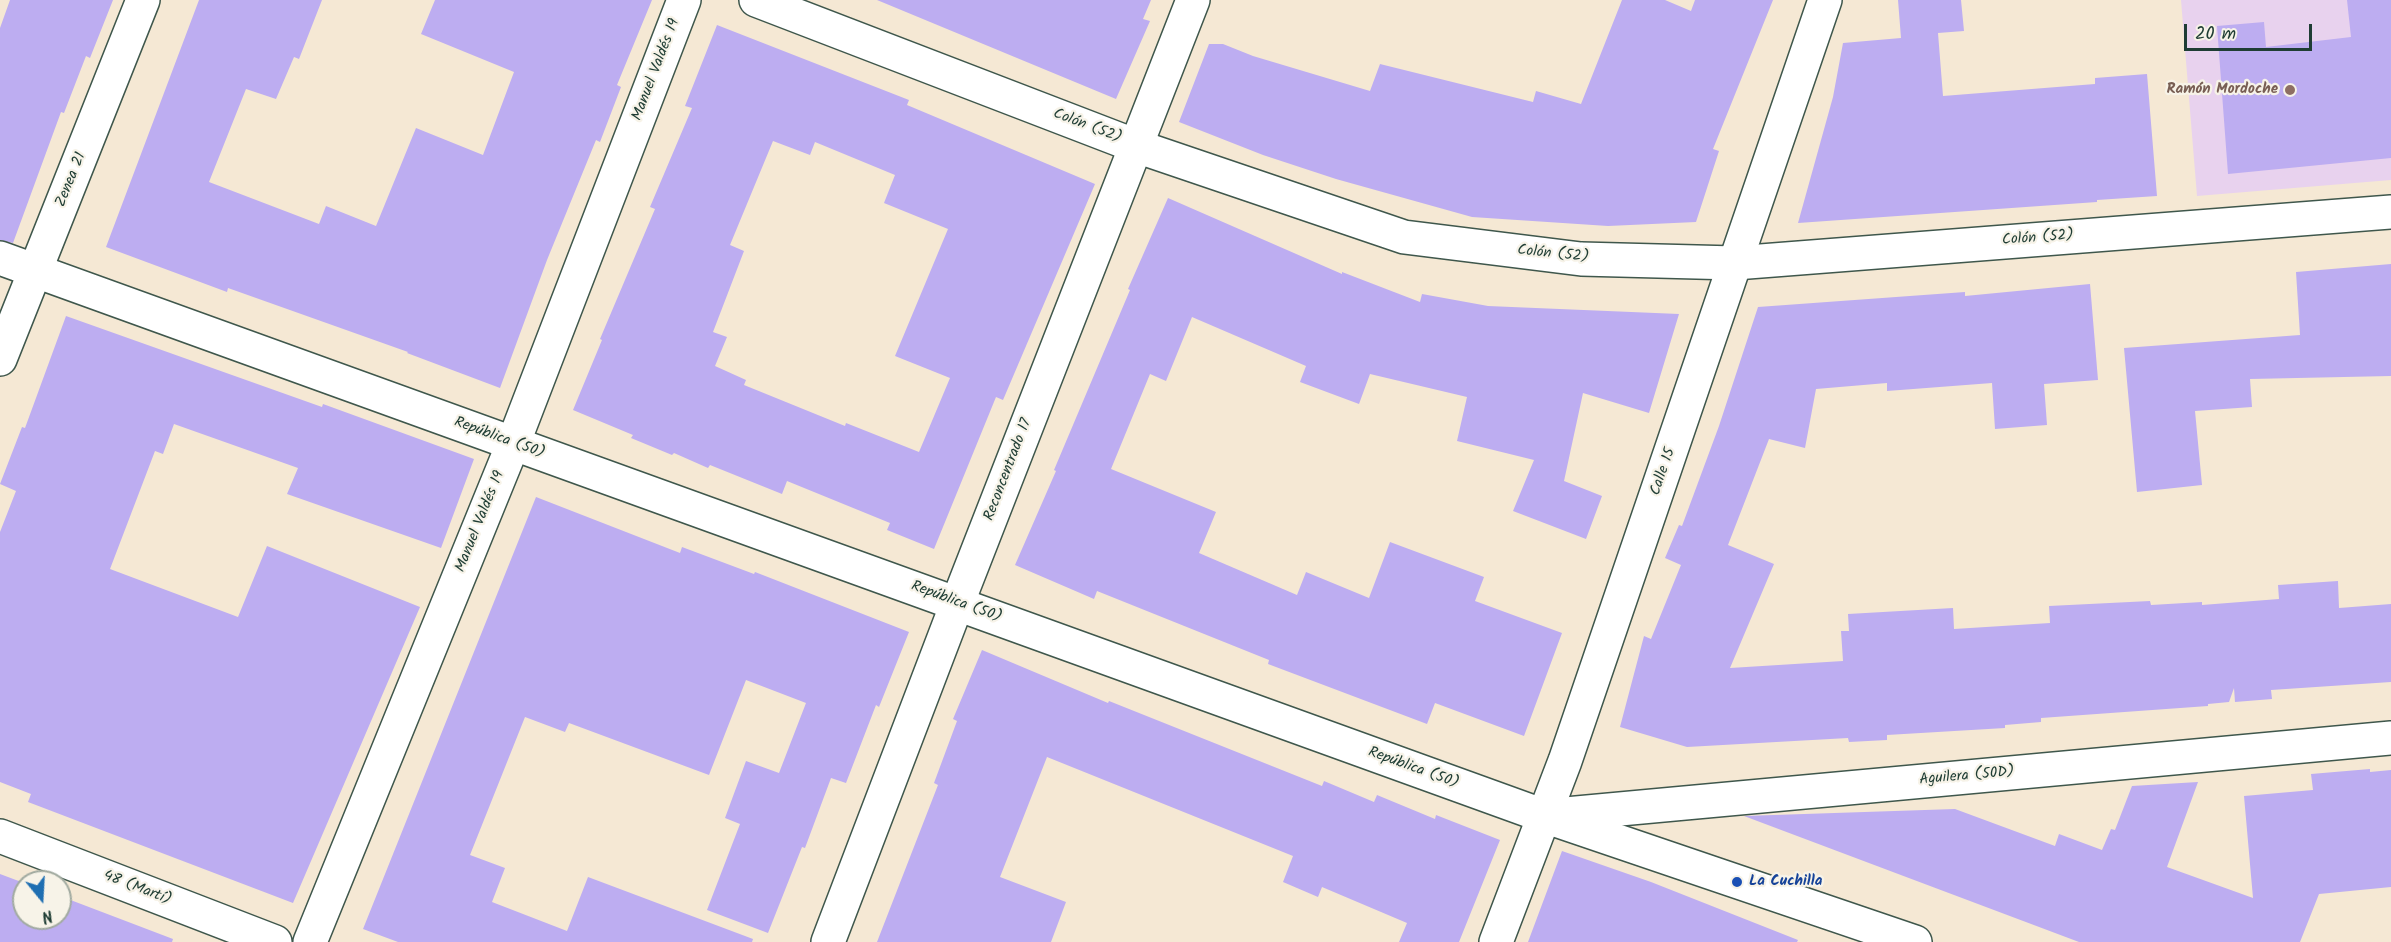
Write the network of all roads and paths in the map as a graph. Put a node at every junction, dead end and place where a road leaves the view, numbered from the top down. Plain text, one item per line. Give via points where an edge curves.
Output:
1 (143, 0) edge
2 (684, 0) edge
3 (756, 0) edge
4 (1193, 0) edge
5 (1825, 0) edge
6 (1136, 146) junction
7 (2391, 212) edge
8 (0, 258) edge
9 (1735, 263) junction
10 (36, 271) junction
11 (0, 359) edge
12 (513, 444) junction
13 (957, 604) junction
14 (2391, 738) edge
15 (1544, 816) junction
16 (0, 836) edge
17 (275, 942) edge
18 (310, 942) edge
19 (828, 942) edge
20 (1496, 942) edge
21 (1915, 942) edge

1 - 10 street, Zenea 21
2 - 12 street, Manuel Valdés 19
3 - 6 street, Colón (52)
4 - 6 street, Reconcentrado 17
5 - 9 street, Calle 15
6 - 9 street, Colón (52) via 1404,237 1581,259
6 - 13 street, Reconcentrado 17
7 - 9 street, Colón (52)
8 - 10 street, República (50)
9 - 15 street, Calle 15
10 - 11 street, Zenea 21
10 - 12 street, República (50)
12 - 13 street, República (50)
12 - 18 street, Manuel Valdés 19
13 - 15 street, República (50)
13 - 19 street, Reconcentrado 17
14 - 15 street, Aguilera (50D)
15 - 20 street, Calle 15
15 - 21 street, República (50)
16 - 17 street, 48 (Martí)

